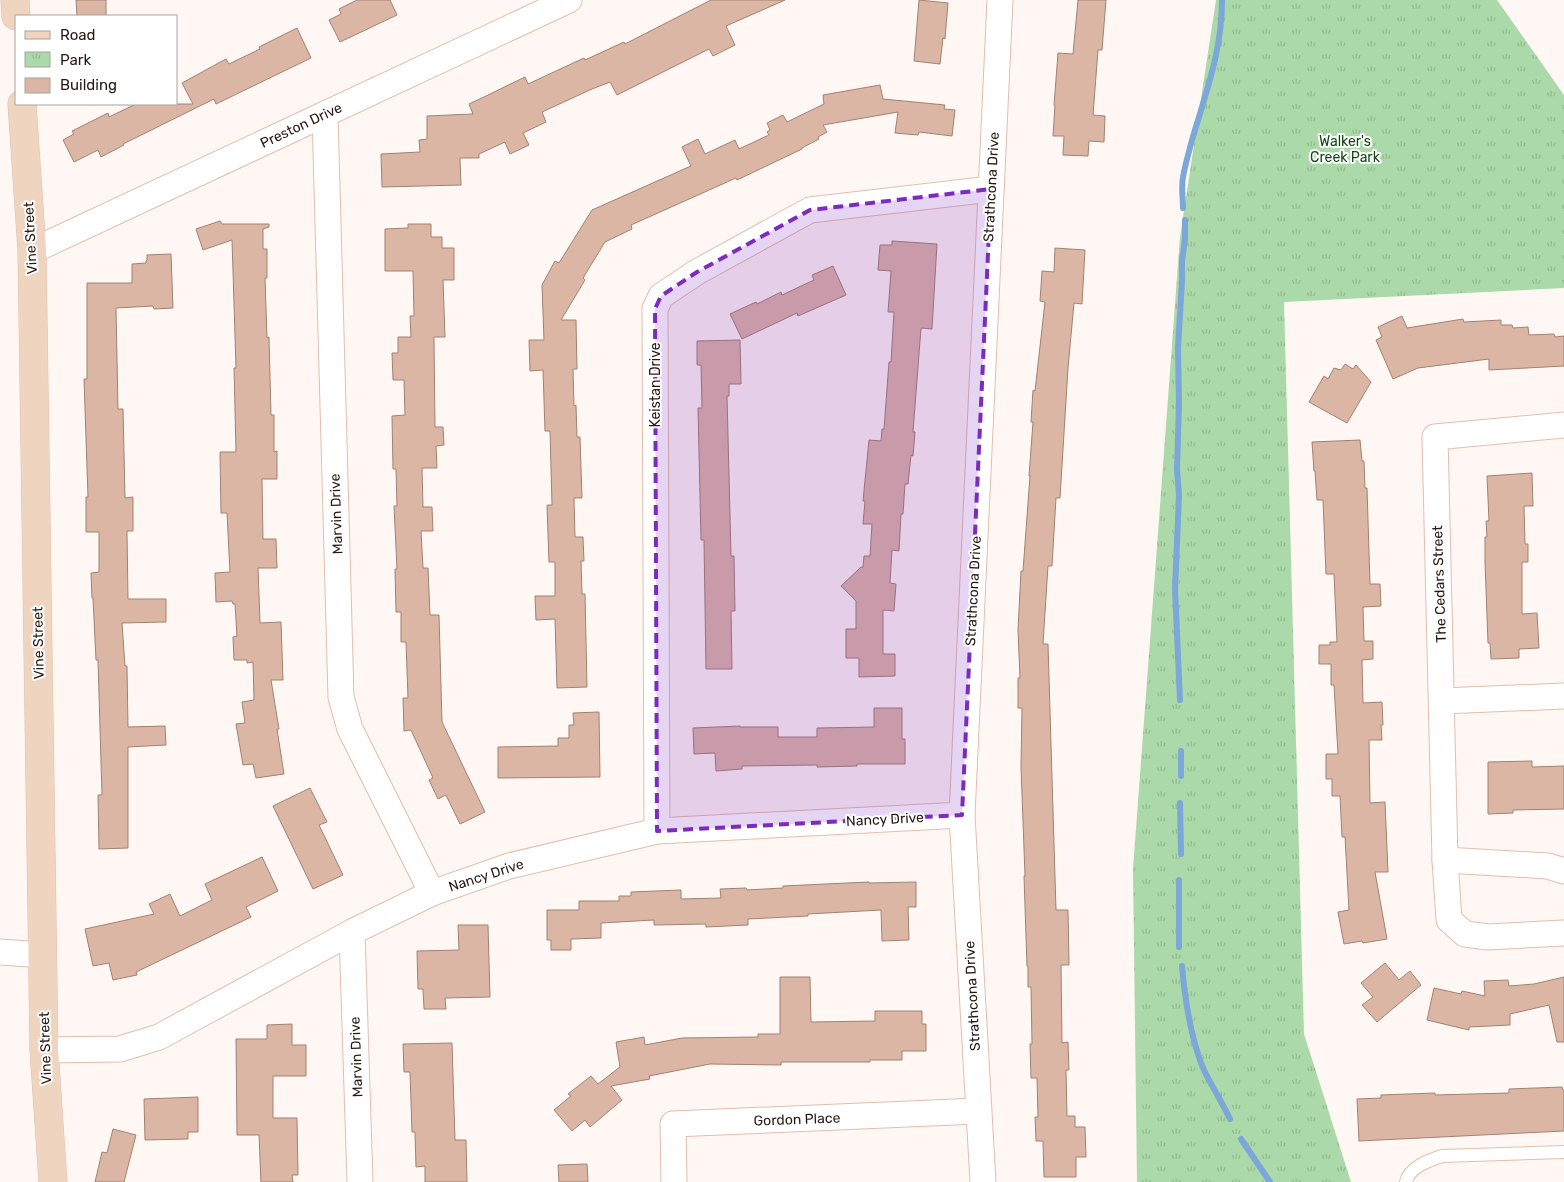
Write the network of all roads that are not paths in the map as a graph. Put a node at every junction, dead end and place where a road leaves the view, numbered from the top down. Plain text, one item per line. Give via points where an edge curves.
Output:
1 (15, 0) edge
2 (569, 0) edge
3 (1000, 0) edge
4 (16, 15) edge
5 (22, 105) edge
6 (325, 114) junction
7 (991, 189) junction
8 (32, 251) junction
9 (1564, 425) edge
10 (1564, 696) edge
11 (1442, 701) junction
12 (962, 815) junction
13 (656, 831) junction
14 (1445, 860) junction
15 (1564, 870) edge
16 (432, 893) junction
17 (352, 932) junction
18 (1564, 933) edge
19 (0, 952) edge
20 (43, 955) junction
21 (44, 1050) junction
22 (978, 1111) junction
23 (1564, 1152) edge
24 (53, 1182) edge
25 (360, 1182) edge
26 (674, 1182) edge
27 (983, 1182) edge
28 (1406, 1182) edge

1 - 4 street
2 - 6 street, Preston Drive
3 - 7 street, Strathcona Drive
5 - 8 street, Vine Street
6 - 8 street, Preston Drive
6 - 16 street, Marvin Drive via 341,697 350,729
7 - 12 street, Strathcona Drive
7 - 13 street, Keistan Drive via 810,210 697,272 662,296 655,309
8 - 20 street, Vine Street
9 - 11 street, The Cedars Street via 1435,437
10 - 11 street
11 - 14 street, The Cedars Street
12 - 13 street, Nancy Drive
12 - 22 street, Strathcona Drive
13 - 16 street, Nancy Drive via 509,866
14 - 15 street via 1548,866
14 - 18 street, The Cedars Street via 1450,920 1465,934 1488,938
16 - 17 street, Nancy Drive
17 - 21 street, Nancy Drive via 159,1037 120,1049
17 - 25 street, Marvin Drive
19 - 20 street
20 - 21 street, Vine Street
21 - 24 street, Vine Street
22 - 26 street, Gordon Place via 672,1124
22 - 27 street, Strathcona Drive
23 - 28 lane via 1442,1156 1423,1162

